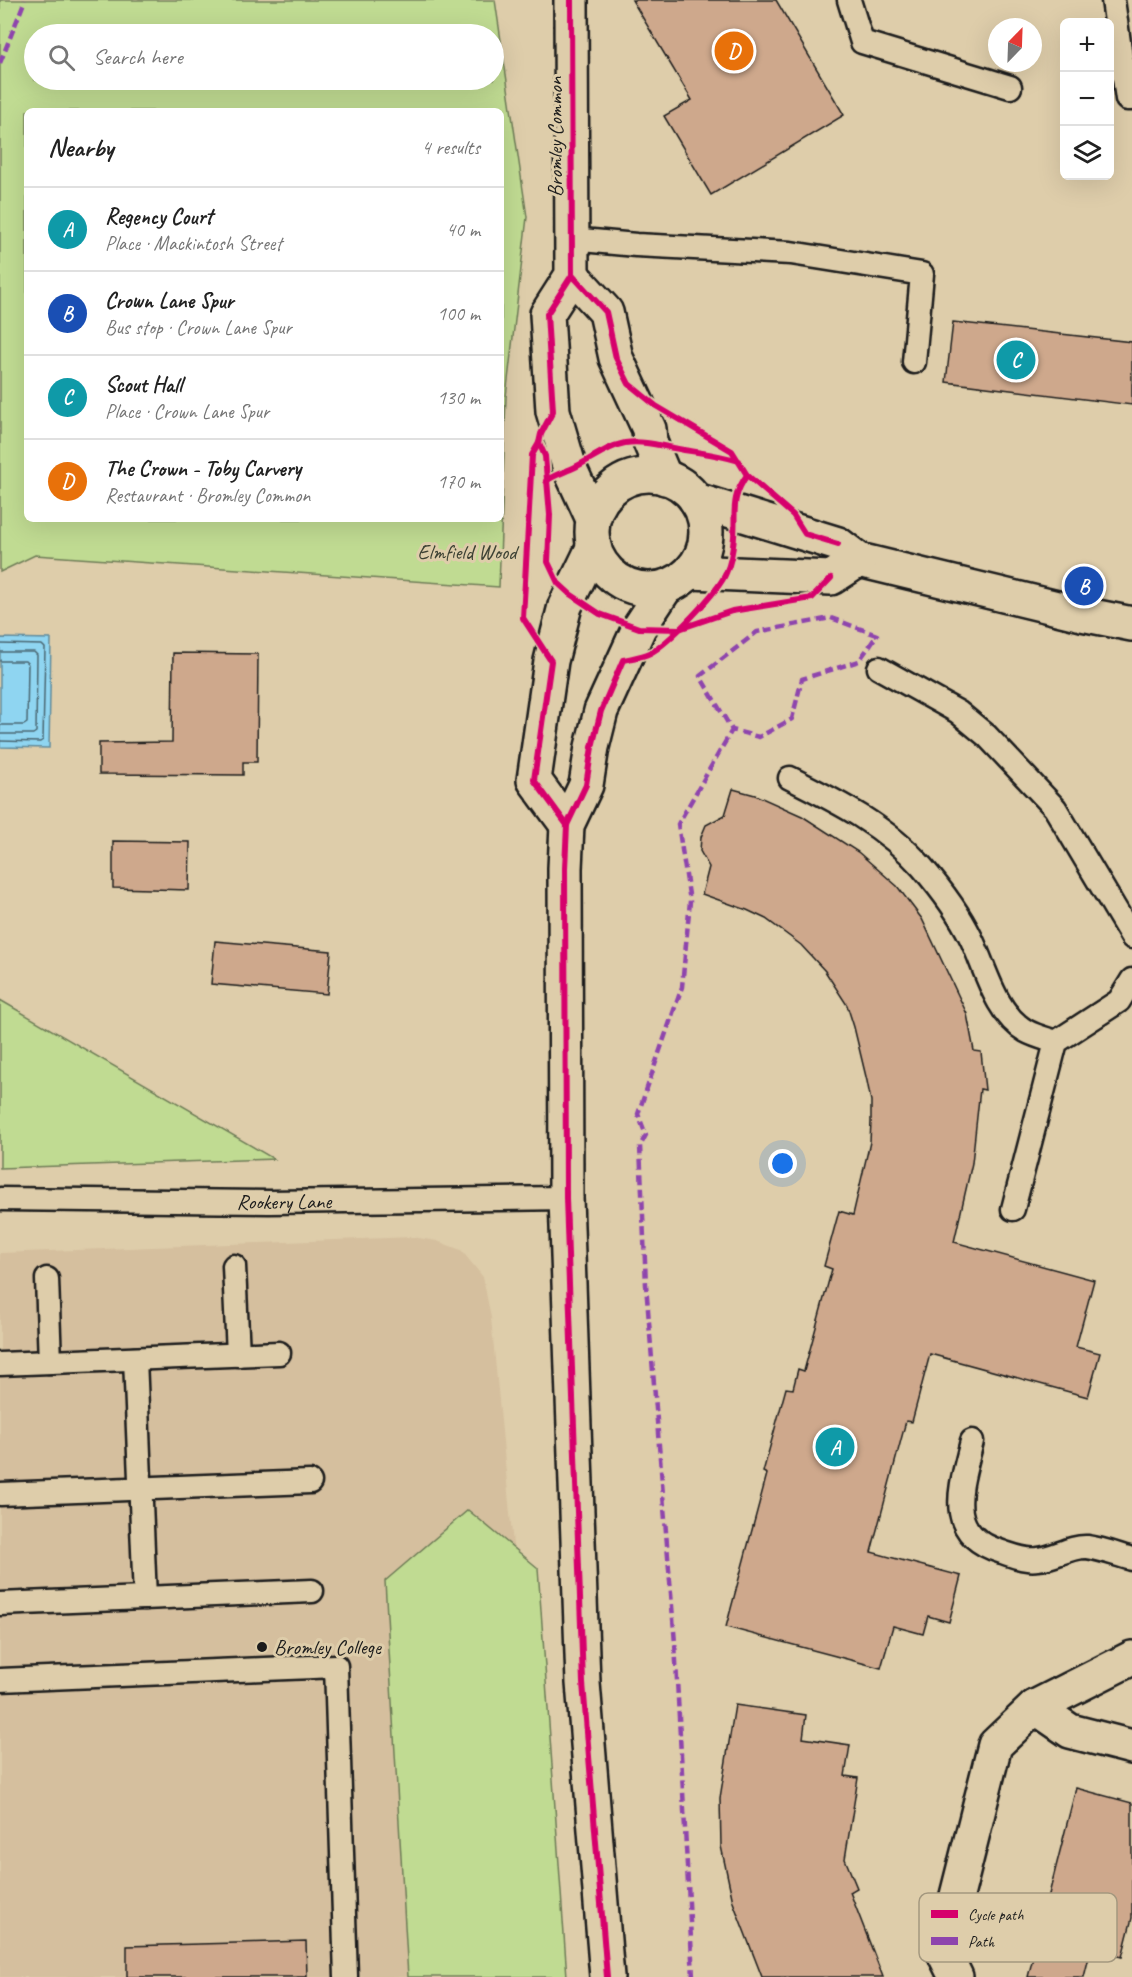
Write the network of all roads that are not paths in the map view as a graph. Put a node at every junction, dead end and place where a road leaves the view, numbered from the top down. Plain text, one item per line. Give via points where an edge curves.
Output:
1 (571, 0) edge
2 (849, 0) edge
3 (1113, 0) edge
4 (1010, 87) dead end
5 (1132, 99) edge
6 (571, 239) junction
7 (572, 275) junction
8 (914, 363) dead end
9 (665, 477) junction
10 (696, 500) junction
11 (594, 532) junction
12 (859, 560) junction
13 (678, 579) junction
14 (1132, 624) edge
15 (879, 668) dead end
16 (790, 778) dead end
17 (567, 825) junction
18 (1132, 937) edge
19 (1132, 980) edge
20 (1126, 1003) edge
21 (1056, 1042) junction
22 (566, 1198) junction
23 (0, 1199) edge
24 (1013, 1209) dead end
25 (234, 1266) dead end
26 (47, 1279) dead end
27 (279, 1353) dead end
28 (238, 1355) junction
29 (135, 1359) junction
30 (50, 1362) junction
31 (0, 1364) edge
32 (972, 1441) dead end
33 (310, 1482) dead end
34 (140, 1489) junction
35 (0, 1494) edge
36 (1132, 1559) edge
37 (312, 1591) dead end
38 (145, 1598) junction
39 (0, 1604) edge
40 (1132, 1658) edge
41 (0, 1680) edge
42 (1035, 1707) junction
43 (1132, 1747) edge
44 (958, 1893) edge
45 (948, 1962) edge
46 (346, 1977) edge
47 (607, 1977) edge
48 (956, 1977) edge

1 - 6 main road, Bromley Common
2 - 4 lane via 862,42
3 - 5 lane via 1127,99
6 - 7 main road, Bromley Common
6 - 8 lane via 791,253 922,274
7 - 9 main road via 606,312 616,358 649,429 650,442
7 - 11 main road via 547,314 553,411
9 - 10 main road
9 - 11 main road via 625,480 609,492 600,504
10 - 12 main road via 838,544
10 - 13 main road via 706,536 702,552
11 - 13 main road via 601,563 619,580 649,589
11 - 17 main road via 565,606 551,661 534,780
12 - 13 main road via 831,579
12 - 14 main road
13 - 17 main road via 639,628 601,711 586,785
15 - 18 lane via 958,712 987,736 1055,808
16 - 21 lane via 877,825 921,866 971,937 1007,1014 1026,1032
17 - 22 main road
19 - 20 lane
20 - 21 lane
21 - 24 lane
22 - 23 lane, Rookery Lane via 281,1202
22 - 47 main road via 583,1683
25 - 28 lane
26 - 30 lane
27 - 28 lane
28 - 29 lane
29 - 30 lane
29 - 34 lane
30 - 31 lane
32 - 36 lane via 960,1501 965,1525 980,1544 1026,1559 1037,1560 1087,1547
33 - 34 lane
34 - 35 lane
34 - 38 lane
37 - 38 lane
38 - 39 lane
40 - 42 main road
41 - 46 lane via 336,1666
42 - 43 main road via 1070,1731
42 - 44 main road via 995,1745
45 - 48 main road

